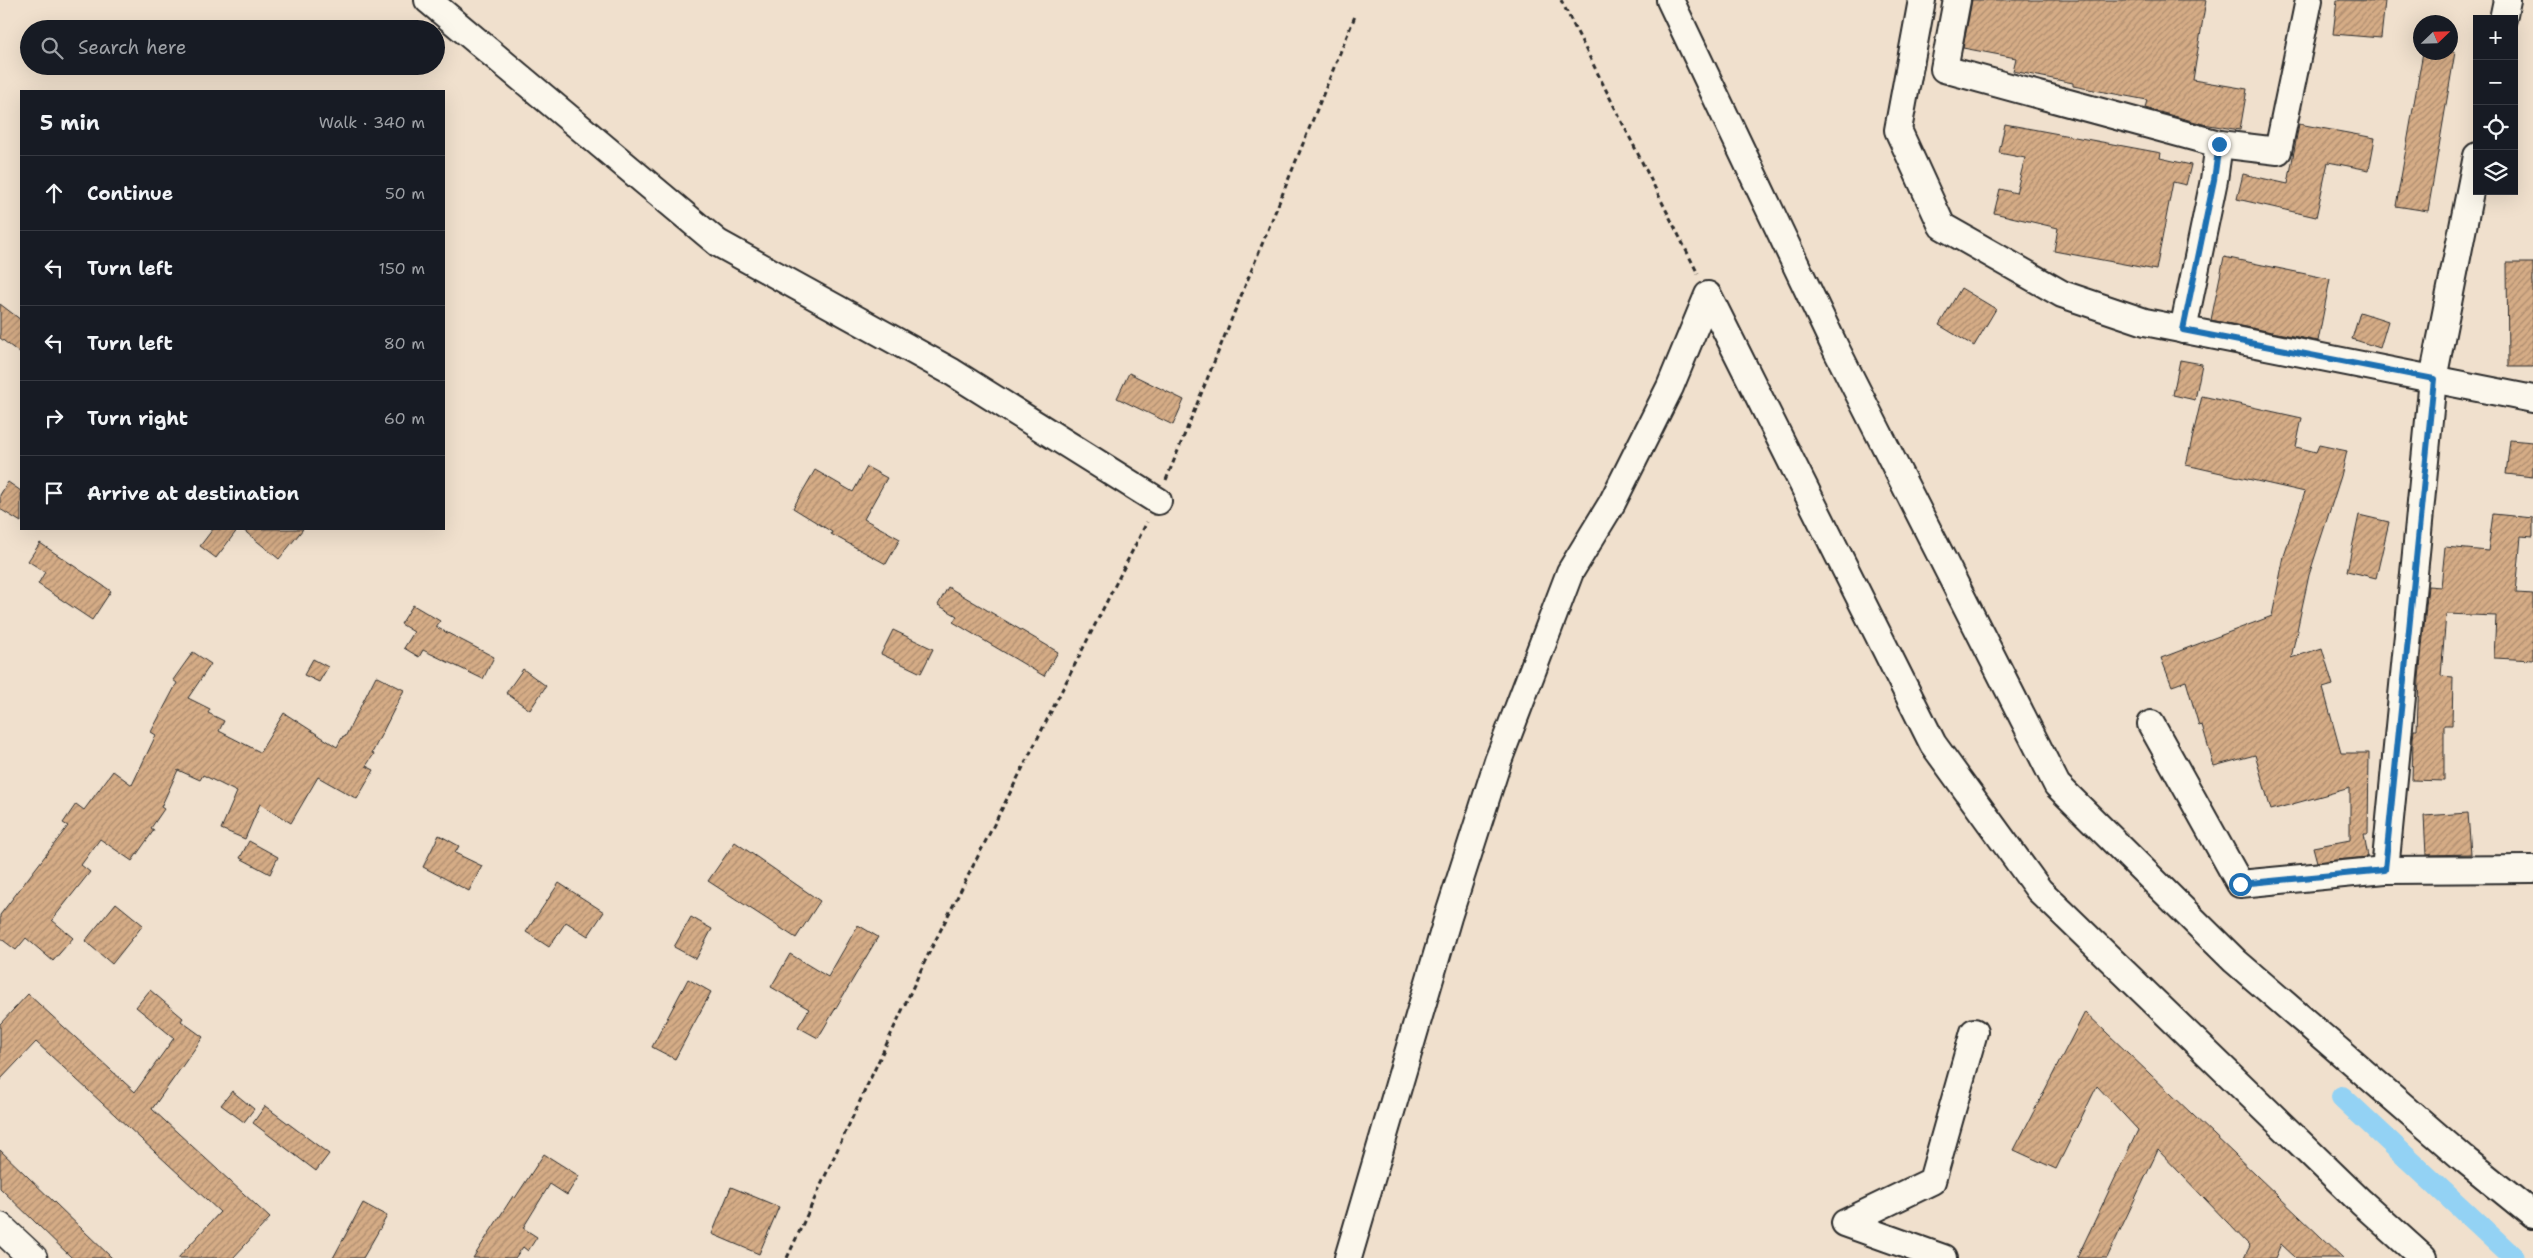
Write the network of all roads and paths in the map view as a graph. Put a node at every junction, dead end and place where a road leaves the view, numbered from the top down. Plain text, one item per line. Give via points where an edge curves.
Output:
1 (428, 0) edge
2 (1562, 0) edge
3 (1670, 0) edge
4 (1922, 0) edge
5 (1957, 0) edge
6 (2309, 0) edge
7 (2507, 0) edge
8 (2504, 15) edge
9 (1355, 16) dead end
10 (2219, 144) junction
11 (2473, 177) edge
12 (1708, 295) junction
13 (2183, 330) junction
14 (2434, 379) junction
15 (2533, 399) edge
16 (1158, 501) junction
17 (2151, 724) dead end
18 (2533, 869) edge
19 (2385, 870) junction
20 (1974, 1032) dead end
21 (2533, 1215) edge
22 (0, 1227) edge
23 (33, 1258) edge
24 (787, 1258) edge
25 (1348, 1258) edge
26 (1942, 1258) edge
27 (2423, 1258) edge

1 - 16 street via 718,243 952,372
2 - 12 path
3 - 21 street via 1834,345 2057,785 2235,961
4 - 13 street via 1898,130 1942,226 2062,294 2145,322
5 - 10 street via 1944,69
6 - 10 street via 2278,151
7 - 8 street
9 - 16 path
10 - 13 street
11 - 14 street
12 - 25 street via 1670,387 1612,503 1570,572 1505,743 1448,917
12 - 27 street via 1932,744 2039,890
13 - 14 street
14 - 15 street
14 - 19 street
16 - 24 path via 926,959
17 - 19 street via 2240,884
18 - 19 street
20 - 26 street via 1932,1181 1846,1223
22 - 23 highway

